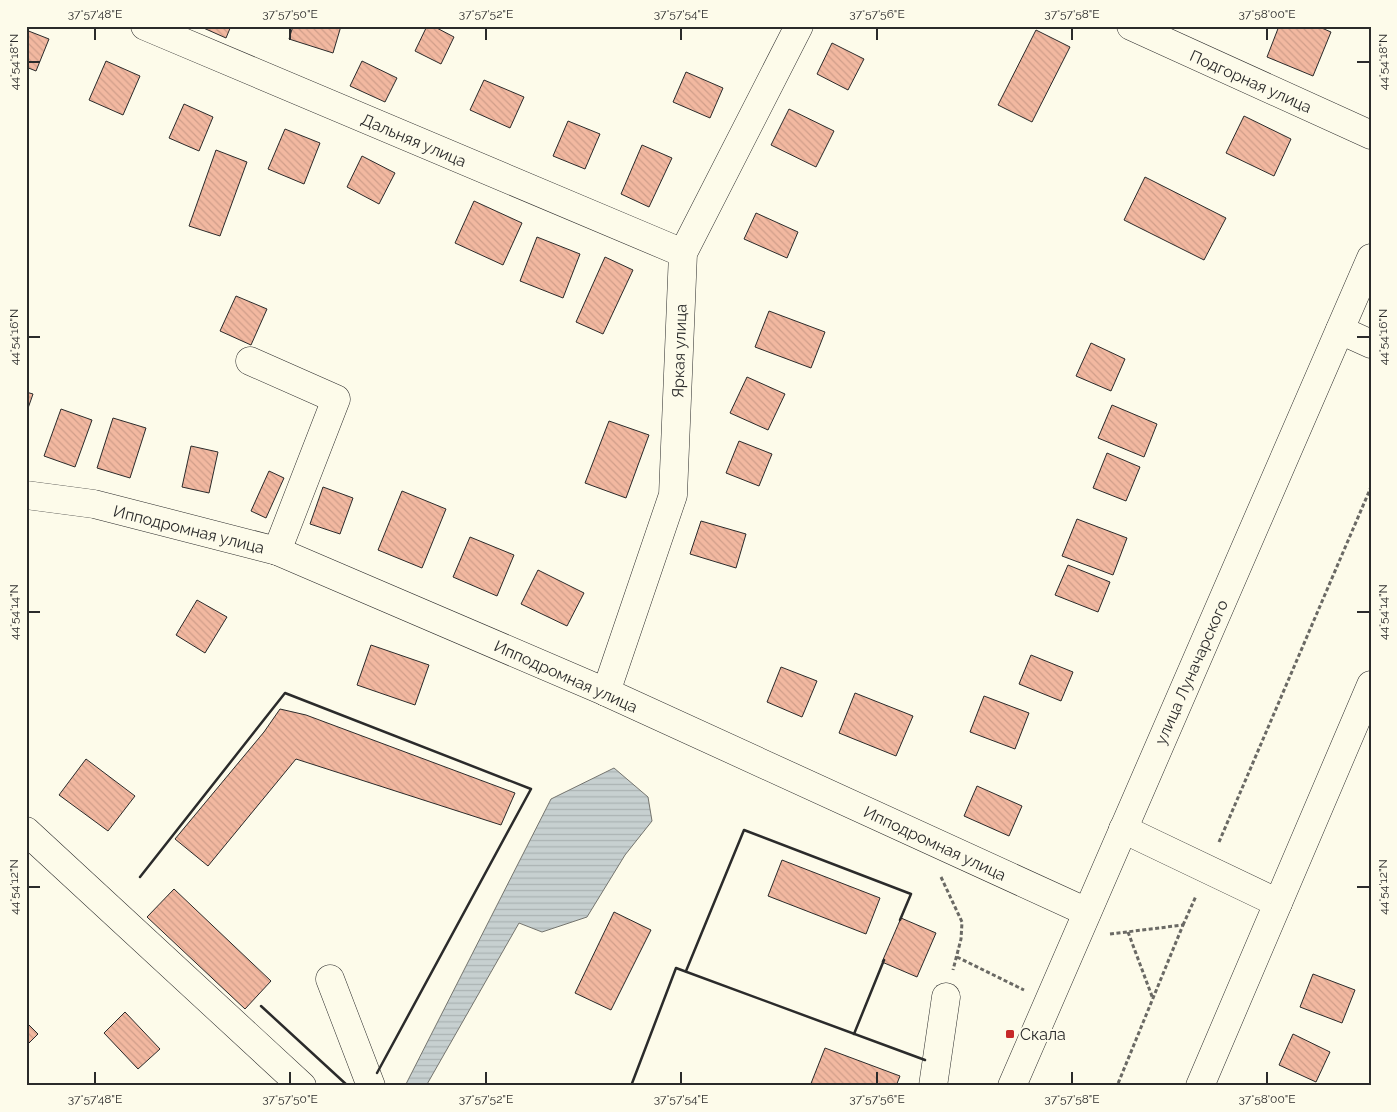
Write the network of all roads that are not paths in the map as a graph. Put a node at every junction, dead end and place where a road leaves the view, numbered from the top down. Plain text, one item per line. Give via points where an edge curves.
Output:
1 (145, 26) edge
2 (799, 26) edge
3 (1131, 26) edge
4 (1371, 135) edge
5 (683, 253) junction
6 (1371, 258) edge
7 (1340, 330) junction
8 (1371, 344) edge
9 (250, 361) dead end
10 (26, 495) edge
11 (277, 551) junction
12 (1371, 685) edge
13 (606, 692) junction
14 (1123, 829) junction
15 (26, 832) edge
16 (1278, 903) junction
17 (1087, 912) junction
18 (330, 979) dead end
19 (946, 997) road end
20 (302, 1086) edge
21 (372, 1086) edge
22 (933, 1086) edge
23 (1012, 1086) edge
24 (1200, 1086) edge

1 - 5 street, Дальняя улица
2 - 5 street, Яркая улица
3 - 4 street, Подгорная улица
5 - 13 street, Яркая улица via 673,495
6 - 7 street, улица Луначарского
7 - 8 street
7 - 14 street, улица Луначарского
9 - 11 street via 336,399
10 - 11 street, Ипподромная улица via 94,504
11 - 13 street, Ипподромная улица
12 - 16 street
13 - 17 street, Ипподромная улица
14 - 16 street
14 - 17 street, улица Луначарского
15 - 20 street
16 - 24 street
17 - 23 street, улица Луначарского
18 - 21 street
19 - 22 street

